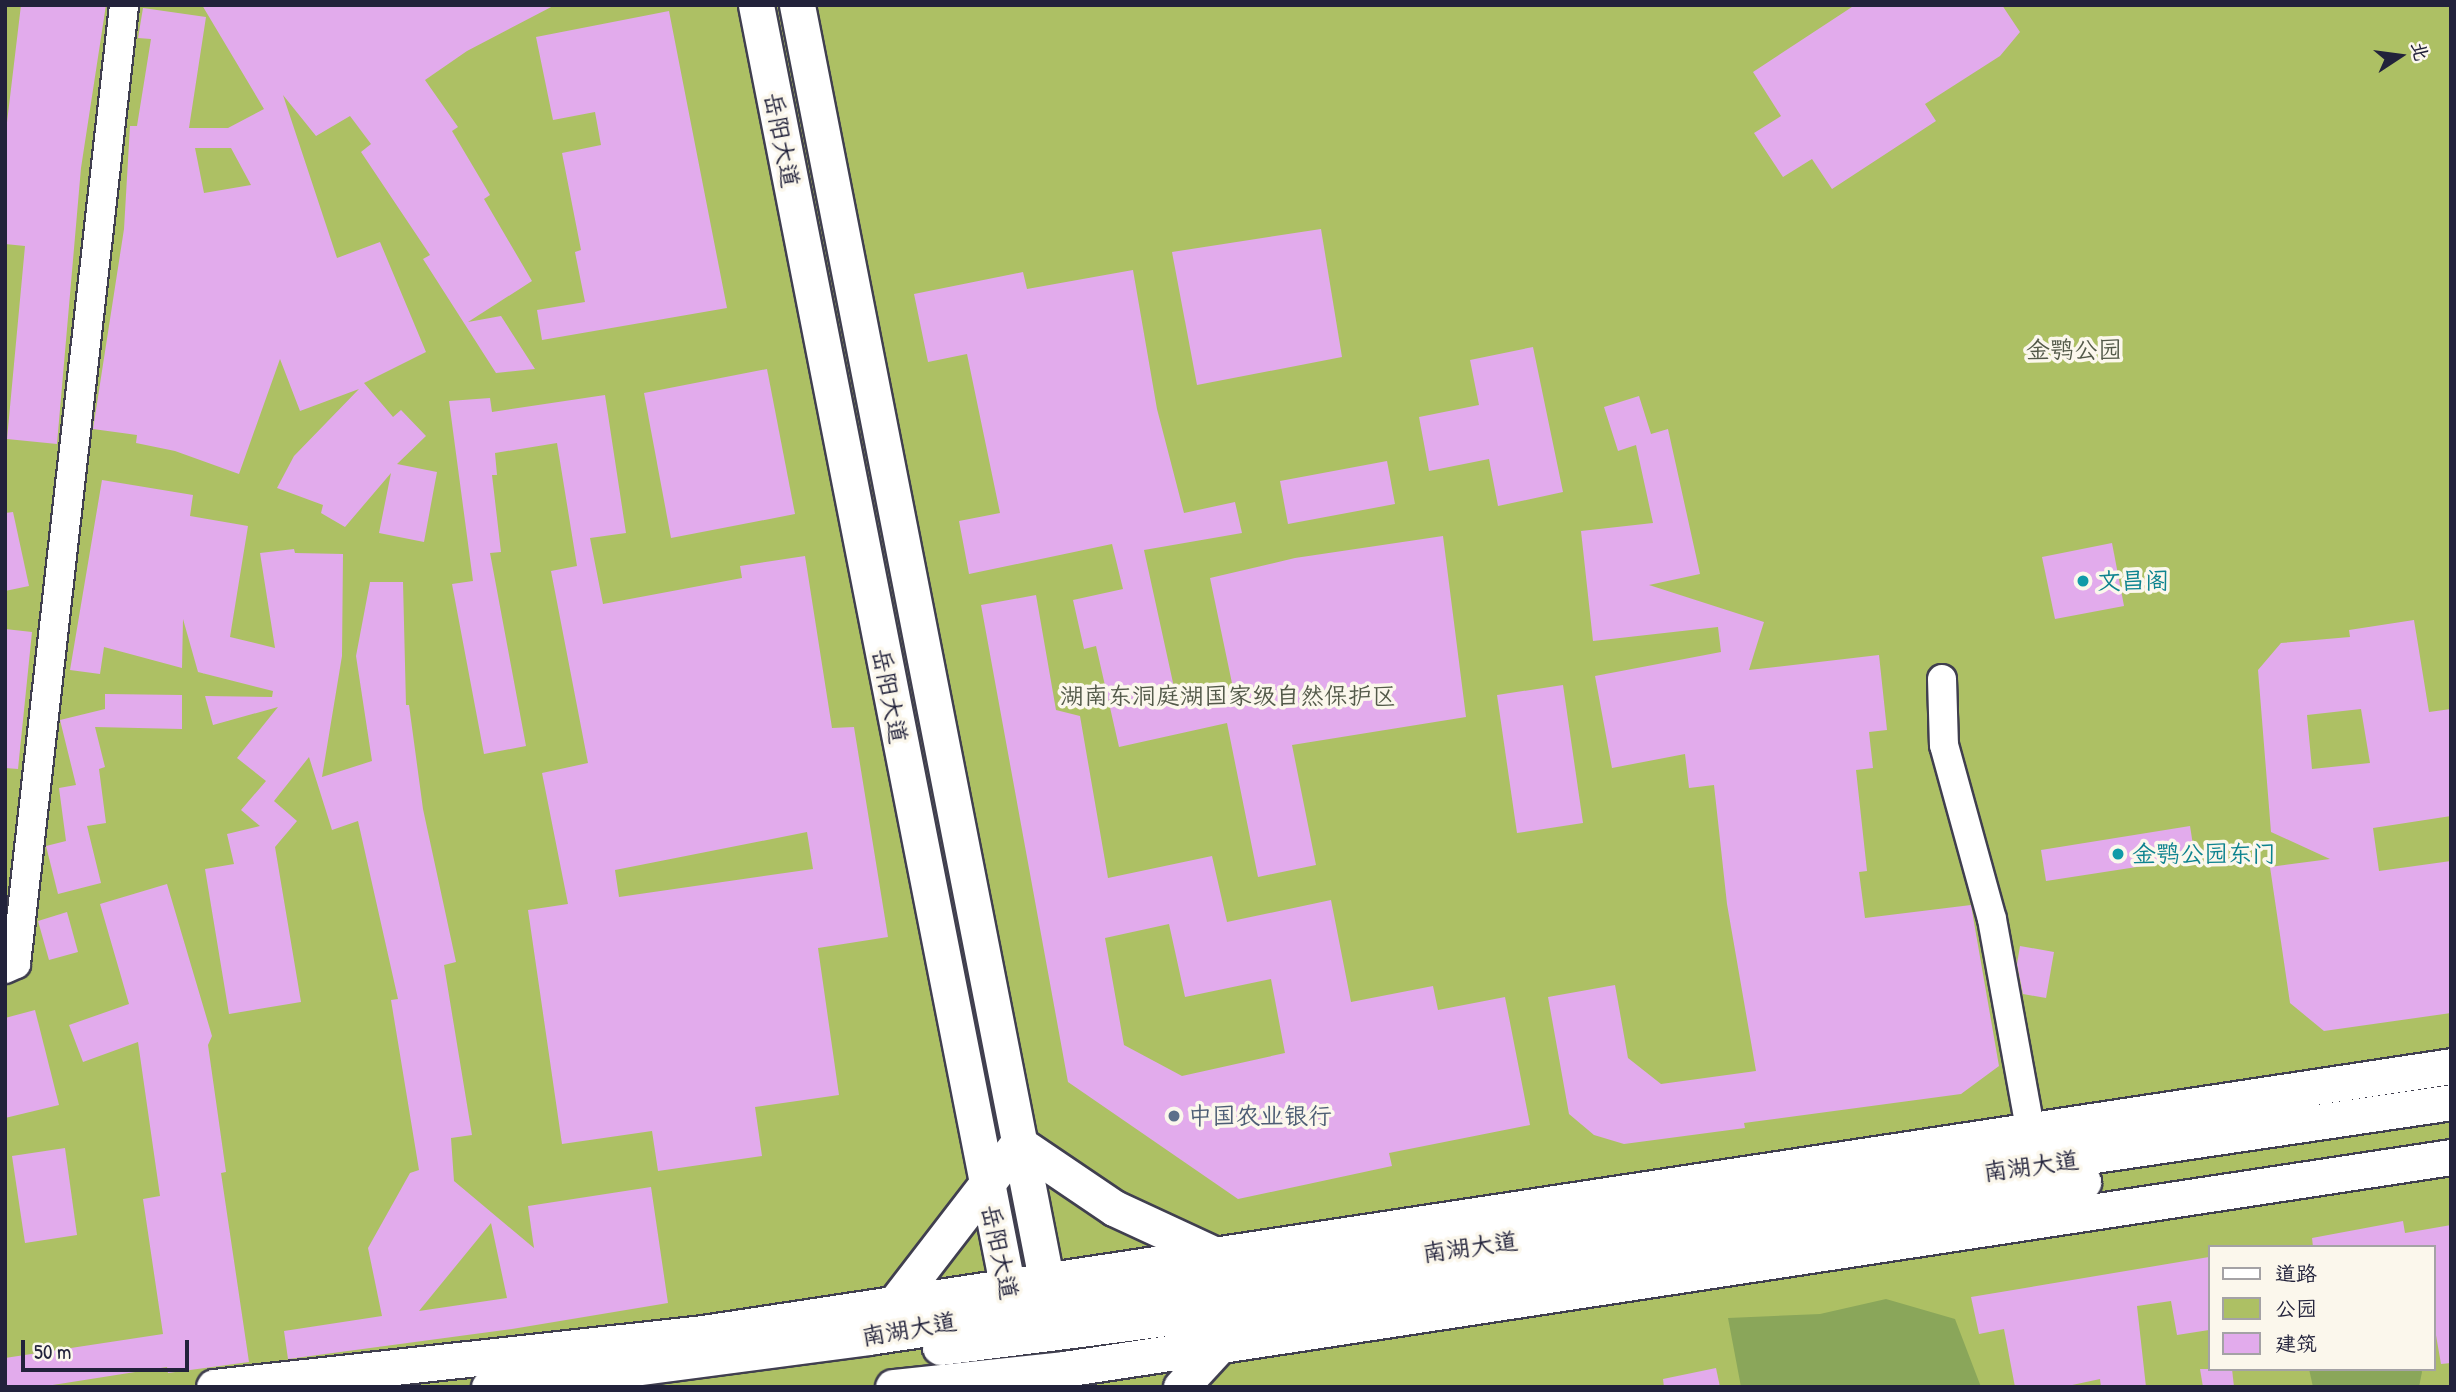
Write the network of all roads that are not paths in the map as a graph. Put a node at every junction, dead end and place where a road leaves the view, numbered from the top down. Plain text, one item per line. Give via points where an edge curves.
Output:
1 (124, 5) edge
2 (756, 5) edge
3 (797, 5) edge
4 (1942, 679) dead end
5 (5, 969) edge
6 (2451, 1066) edge
7 (2451, 1102) edge
8 (2451, 1123) edge
9 (2031, 1133) junction
10 (1018, 1143) junction
11 (2451, 1157) edge
12 (986, 1184) junction
13 (1219, 1256) junction
14 (1262, 1292) junction
15 (893, 1305) junction
16 (1052, 1308) junction
17 (1012, 1313) junction
18 (1219, 1345) junction
19 (869, 1347) junction
20 (1066, 1378) edge
21 (1025, 1380) edge
22 (906, 1386) edge
23 (214, 1387) edge
24 (489, 1387) edge
25 (674, 1387) edge
26 (1181, 1387) edge

1 - 5 street via 16,964
2 - 12 main road, 岳阳大道
3 - 10 main road, 岳阳大道
4 - 9 street via 1944,745 1992,919
6 - 9 main road
7 - 14 main road, 南湖大道
8 - 14 main road, 南湖大道 via 1587,1264
9 - 13 main road
10 - 12 main road
10 - 13 main road via 1114,1208
10 - 16 main road, 岳阳大道
11 - 18 main road
12 - 15 main road
12 - 17 main road, 岳阳大道
13 - 14 main road
13 - 16 main road
14 - 16 main road, 南湖大道
14 - 18 main road
15 - 17 main road
15 - 19 main road
15 - 23 main road via 703,1333
16 - 17 main road, 南湖大道
16 - 20 main road, 岳阳大道
17 - 19 main road, 南湖大道
17 - 21 main road, 岳阳大道
18 - 20 main road
18 - 26 main road
19 - 22 main road
19 - 24 main road, 南湖大道
19 - 25 main road, 南湖大道
20 - 21 main road
21 - 22 main road

